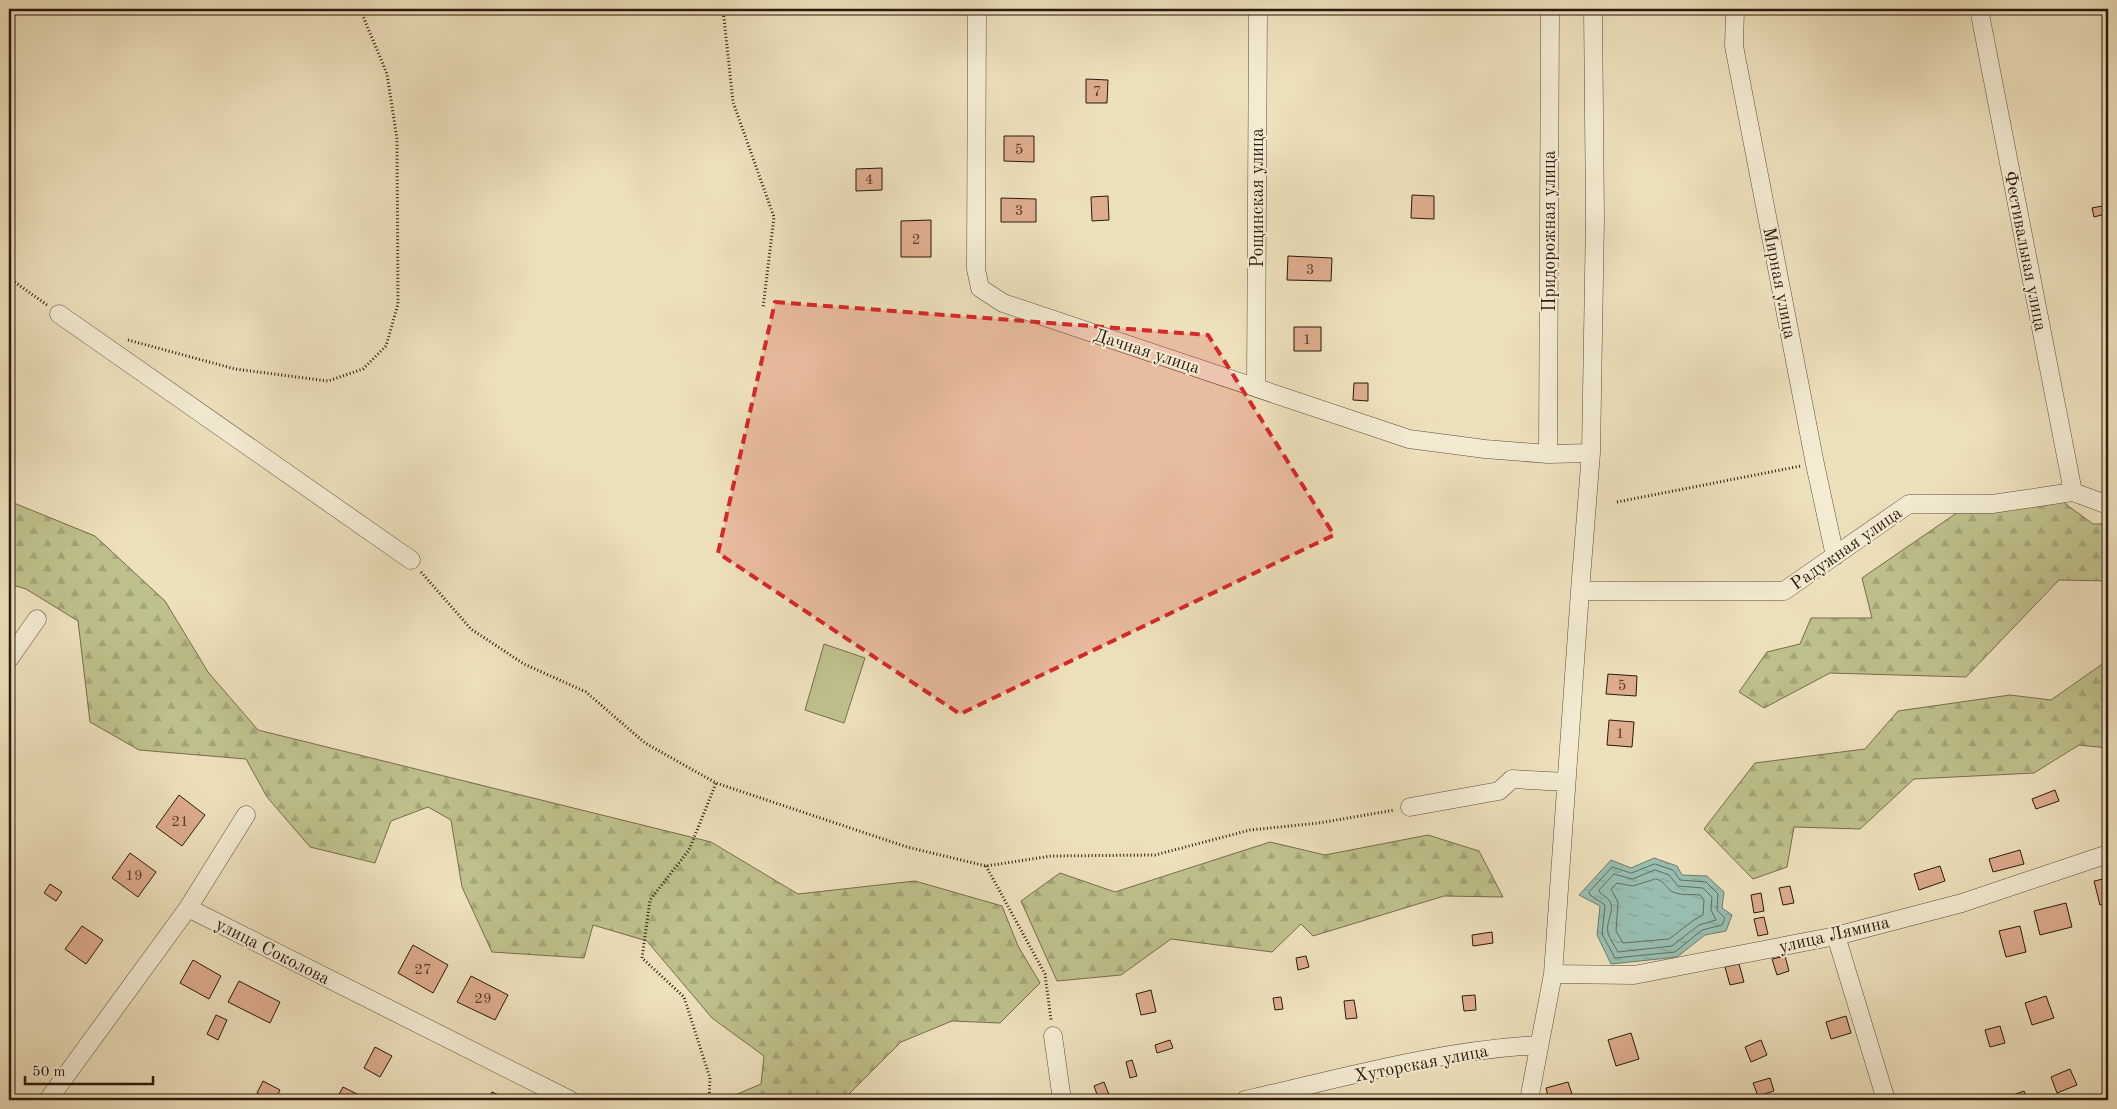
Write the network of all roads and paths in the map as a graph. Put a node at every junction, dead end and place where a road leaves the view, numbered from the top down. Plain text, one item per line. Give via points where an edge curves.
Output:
1 (360, 9) edge
2 (723, 9) edge
3 (977, 9) edge
4 (1258, 9) edge
5 (1550, 9) edge
6 (1593, 9) edge
7 (1735, 9) edge
8 (1979, 9) edge
9 (9, 278) edge
10 (763, 308) dead end
11 (59, 314) joint
12 (121, 337) dead end
13 (1256, 387) junction
14 (1592, 453) junction
15 (1548, 454) junction
16 (1815, 464) junction
17 (2073, 492) junction
18 (1617, 502) dead end
19 (2108, 505) edge
20 (1835, 556) junction
21 (411, 560) joint
22 (1580, 591) junction
23 (37, 619) dead end
24 (9, 659) edge
25 (1566, 782) junction
26 (716, 783) junction
27 (1410, 807) joint
28 (246, 815) dead end
29 (2108, 854) edge
30 (986, 866) junction
31 (188, 908) junction
32 (1836, 936) junction
33 (1553, 974) junction
34 (1053, 1036) joint
35 (1539, 1044) junction
36 (48, 1100) edge
37 (570, 1100) edge
38 (709, 1100) edge
39 (1062, 1100) edge
40 (1245, 1100) edge
41 (1529, 1100) edge
42 (1886, 1100) edge

1 - 12 path via 387,74 397,139 398,304 386,346 363,369 328,381 235,369
2 - 10 path via 732,102 774,217
3 - 13 street, Дачная улица via 976,269 980,288 1004,303
4 - 13 street, Рощинская улица
5 - 15 street, Придорожная улица
6 - 14 street
7 - 16 street, Мирная улица via 1734,46
8 - 17 street, Фестивальная улица
9 - 11 path
11 - 21 street
13 - 15 street, Дачная улица via 1409,439
14 - 15 street, Дачная улица
14 - 22 street
16 - 18 path
16 - 20 street, Мирная улица
17 - 19 street, Радужная улица
17 - 20 street, Радужная улица via 1992,504 1909,504
20 - 22 street, Радужная улица via 1784,591
21 - 26 path via 471,629 524,664 586,692 645,743
22 - 25 street
23 - 24 street
25 - 27 street via 1512,779 1499,791
25 - 33 street
26 - 30 path via 907,848
26 - 38 path via 689,850 650,900 642,958 684,997 710,1078
27 - 30 path via 1319,823 1250,830 1155,855 1051,856
28 - 31 street
29 - 32 street, улица Лямина via 1962,903
30 - 34 path via 1045,974
31 - 36 street
31 - 37 street, улица Соколова
32 - 33 street, улица Лямина via 1634,975
32 - 42 street
33 - 35 street
34 - 39 street
35 - 40 street, Хуторская улица via 1402,1064
35 - 41 street

